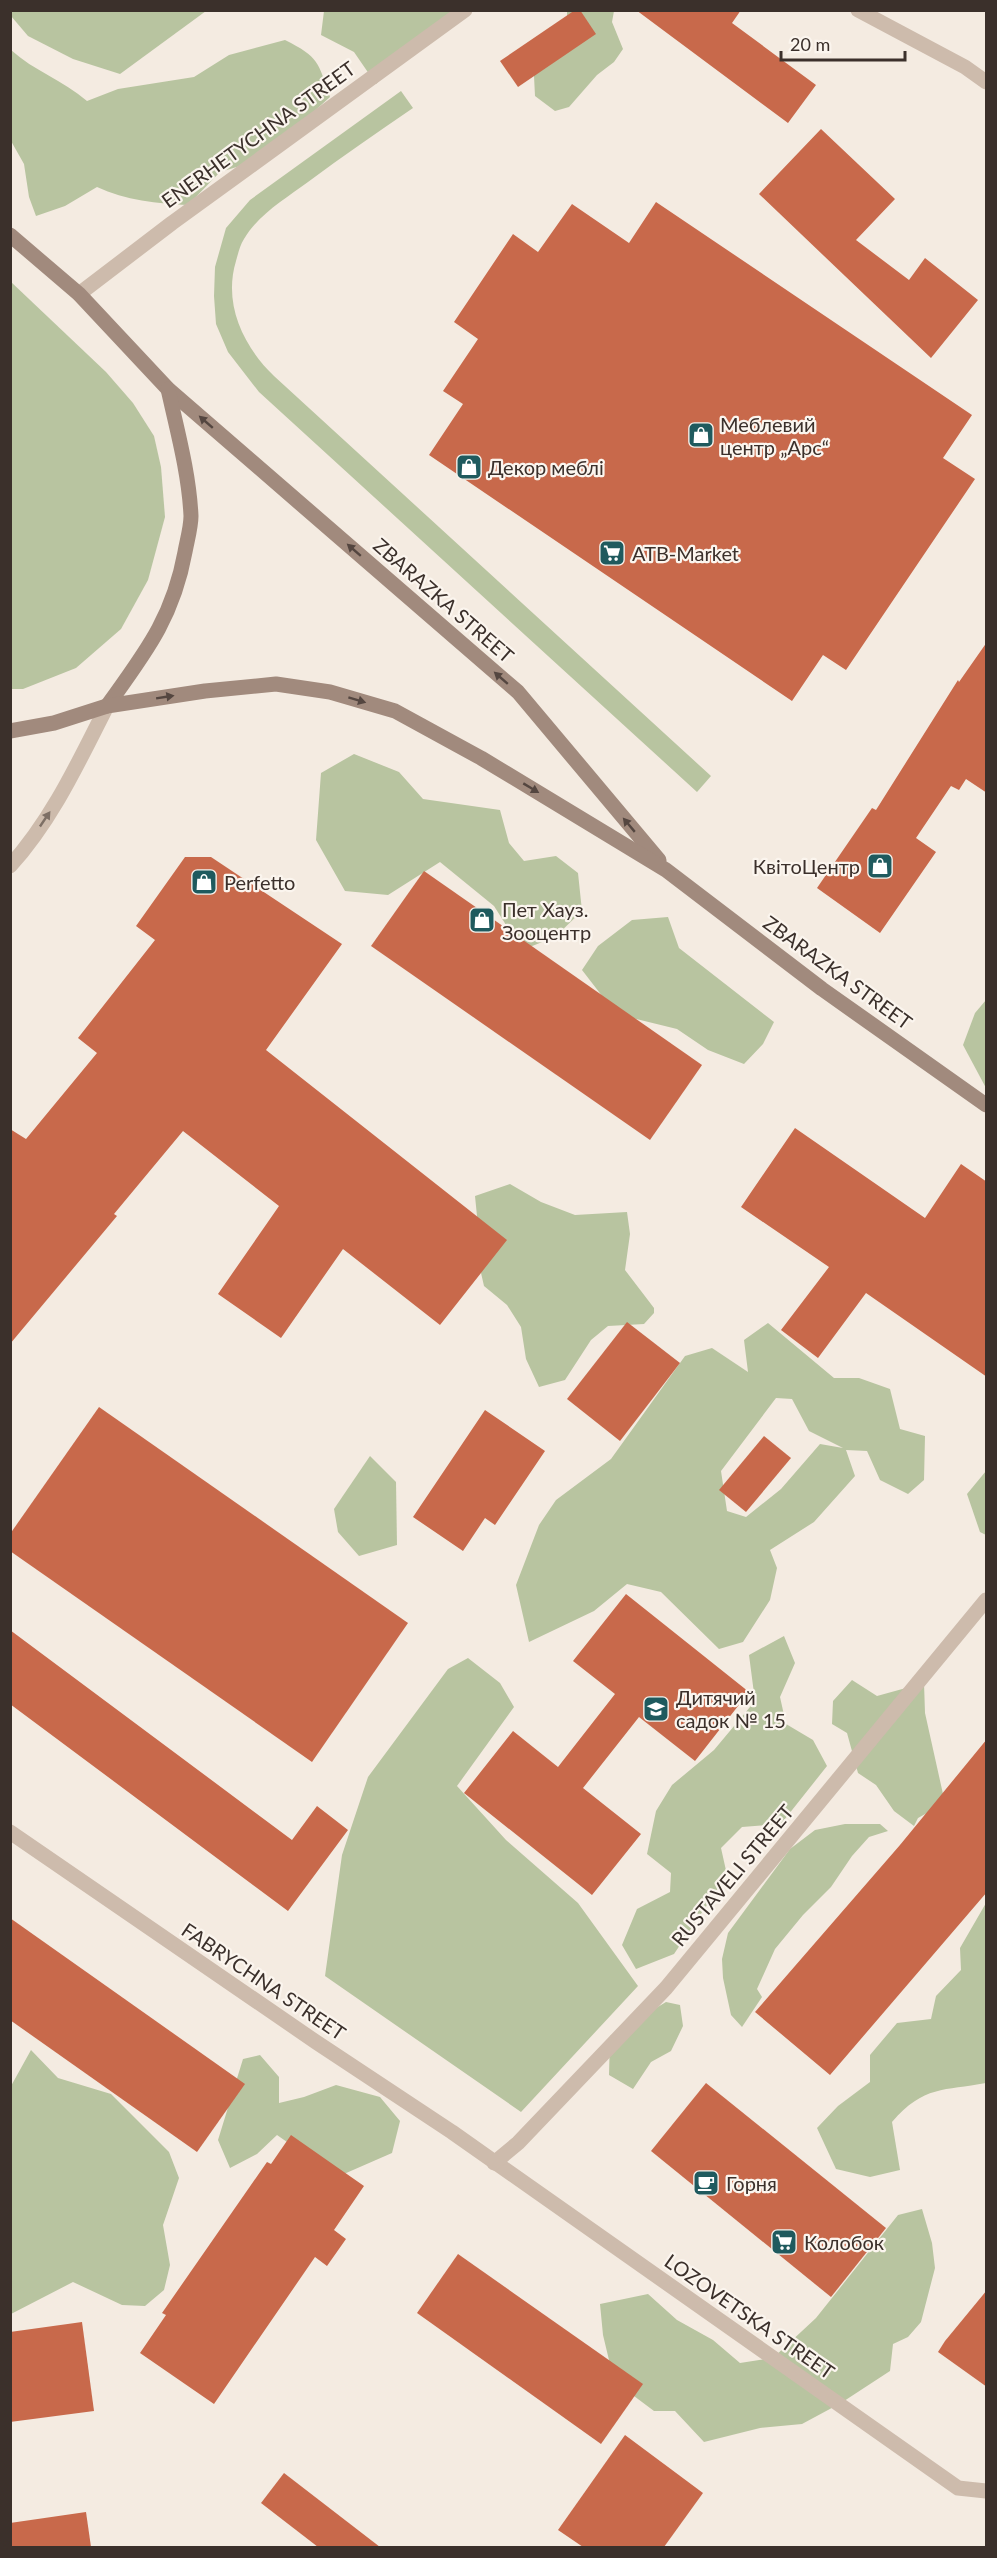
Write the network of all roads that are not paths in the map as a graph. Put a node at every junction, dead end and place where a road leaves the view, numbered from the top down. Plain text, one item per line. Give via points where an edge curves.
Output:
1 (465, 10) edge
2 (858, 10) edge
3 (987, 82) edge
4 (10, 235) edge
5 (79, 294) junction
6 (168, 389) junction
7 (107, 706) junction
8 (10, 730) edge
9 (10, 866) edge
10 (666, 870) junction
11 (987, 1106) edge
12 (987, 1600) edge
13 (10, 1832) edge
14 (494, 2163) junction
15 (987, 2491) edge

1 - 5 street, ENERHETYCHNA STREET
2 - 3 street
4 - 5 main road, ZBARAZKA STREET
5 - 6 main road, ZBARAZKA STREET
6 - 7 main road via 191,518 181,573 169,612
10 -> 6 main road, ZBARAZKA STREET via 518,692
7 - 8 main road, ZBARAZKA STREET via 54,723
9 -> 7 street via 63,791
7 -> 10 main road, ZBARAZKA STREET via 276,684 330,692 394,711 481,758
10 - 11 main road, ZBARAZKA STREET via 822,989
12 - 14 street, RUSTAVELI STREET via 666,1988 518,2143
13 - 14 street, FABRYCHNA STREET
14 - 15 street, LOZOVETSKA STREET via 958,2488

